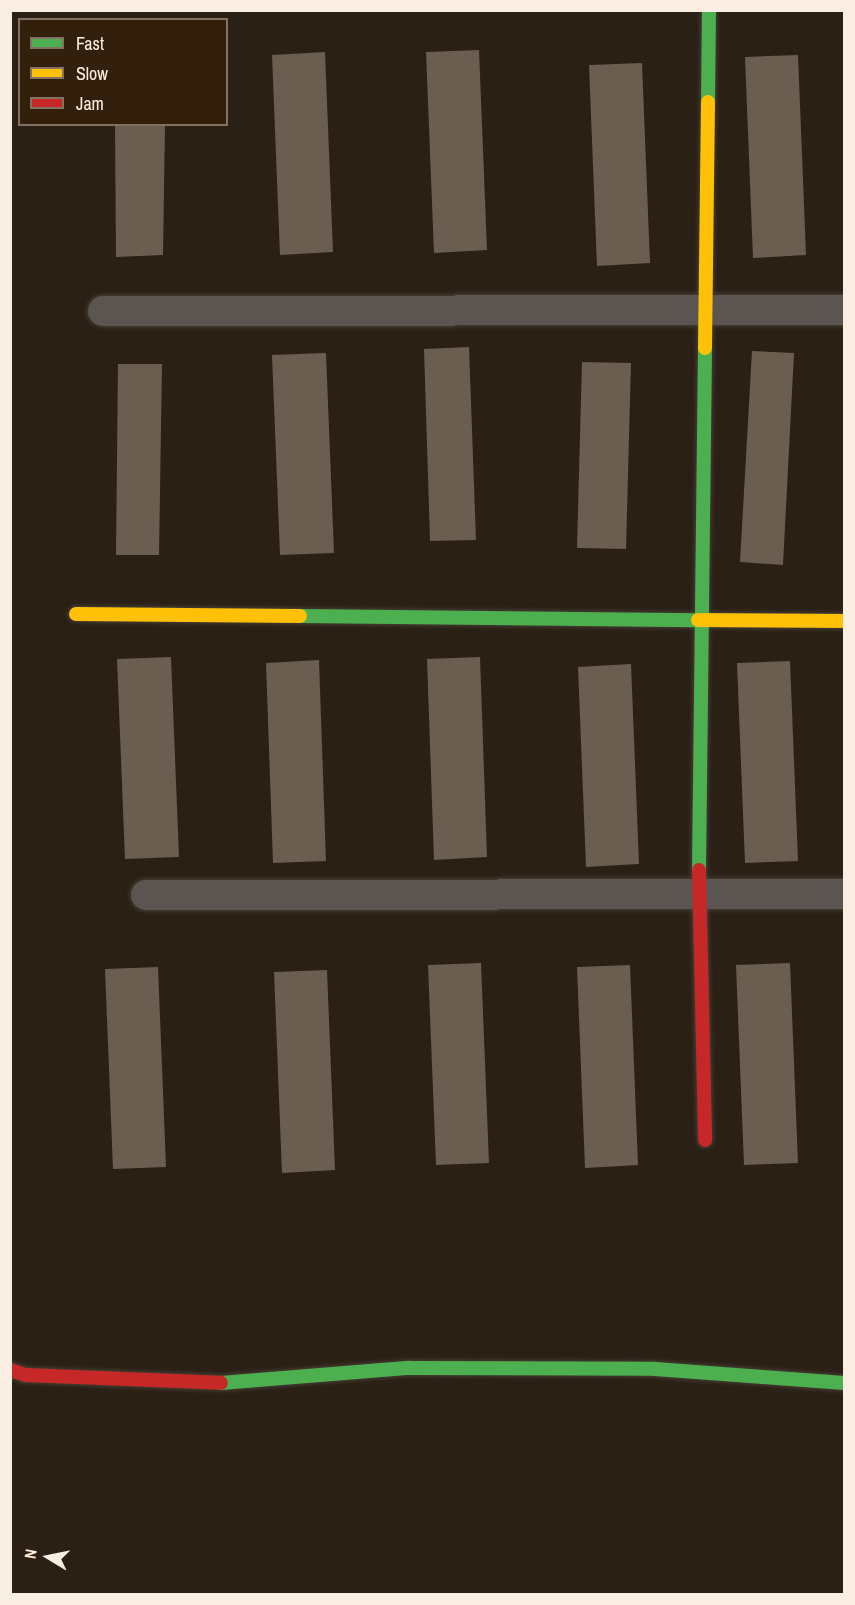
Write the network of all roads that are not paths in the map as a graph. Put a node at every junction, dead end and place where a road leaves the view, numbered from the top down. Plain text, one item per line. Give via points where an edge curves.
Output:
1 (709, 10) edge
2 (844, 310) edge
3 (103, 311) dead end
4 (705, 312) junction
5 (76, 614) dead end
6 (702, 619) junction
7 (844, 621) edge
8 (699, 894) junction
9 (844, 894) edge
10 (146, 895) dead end
11 (705, 1140) dead end
12 (10, 1371) edge
13 (844, 1383) edge

1 - 4 street
2 - 4 street
3 - 4 street
4 - 6 street
5 - 6 street
6 - 7 street
6 - 8 street
8 - 9 street
8 - 10 street
8 - 11 street
12 - 13 street via 25,1376 240,1384 409,1368 655,1369

